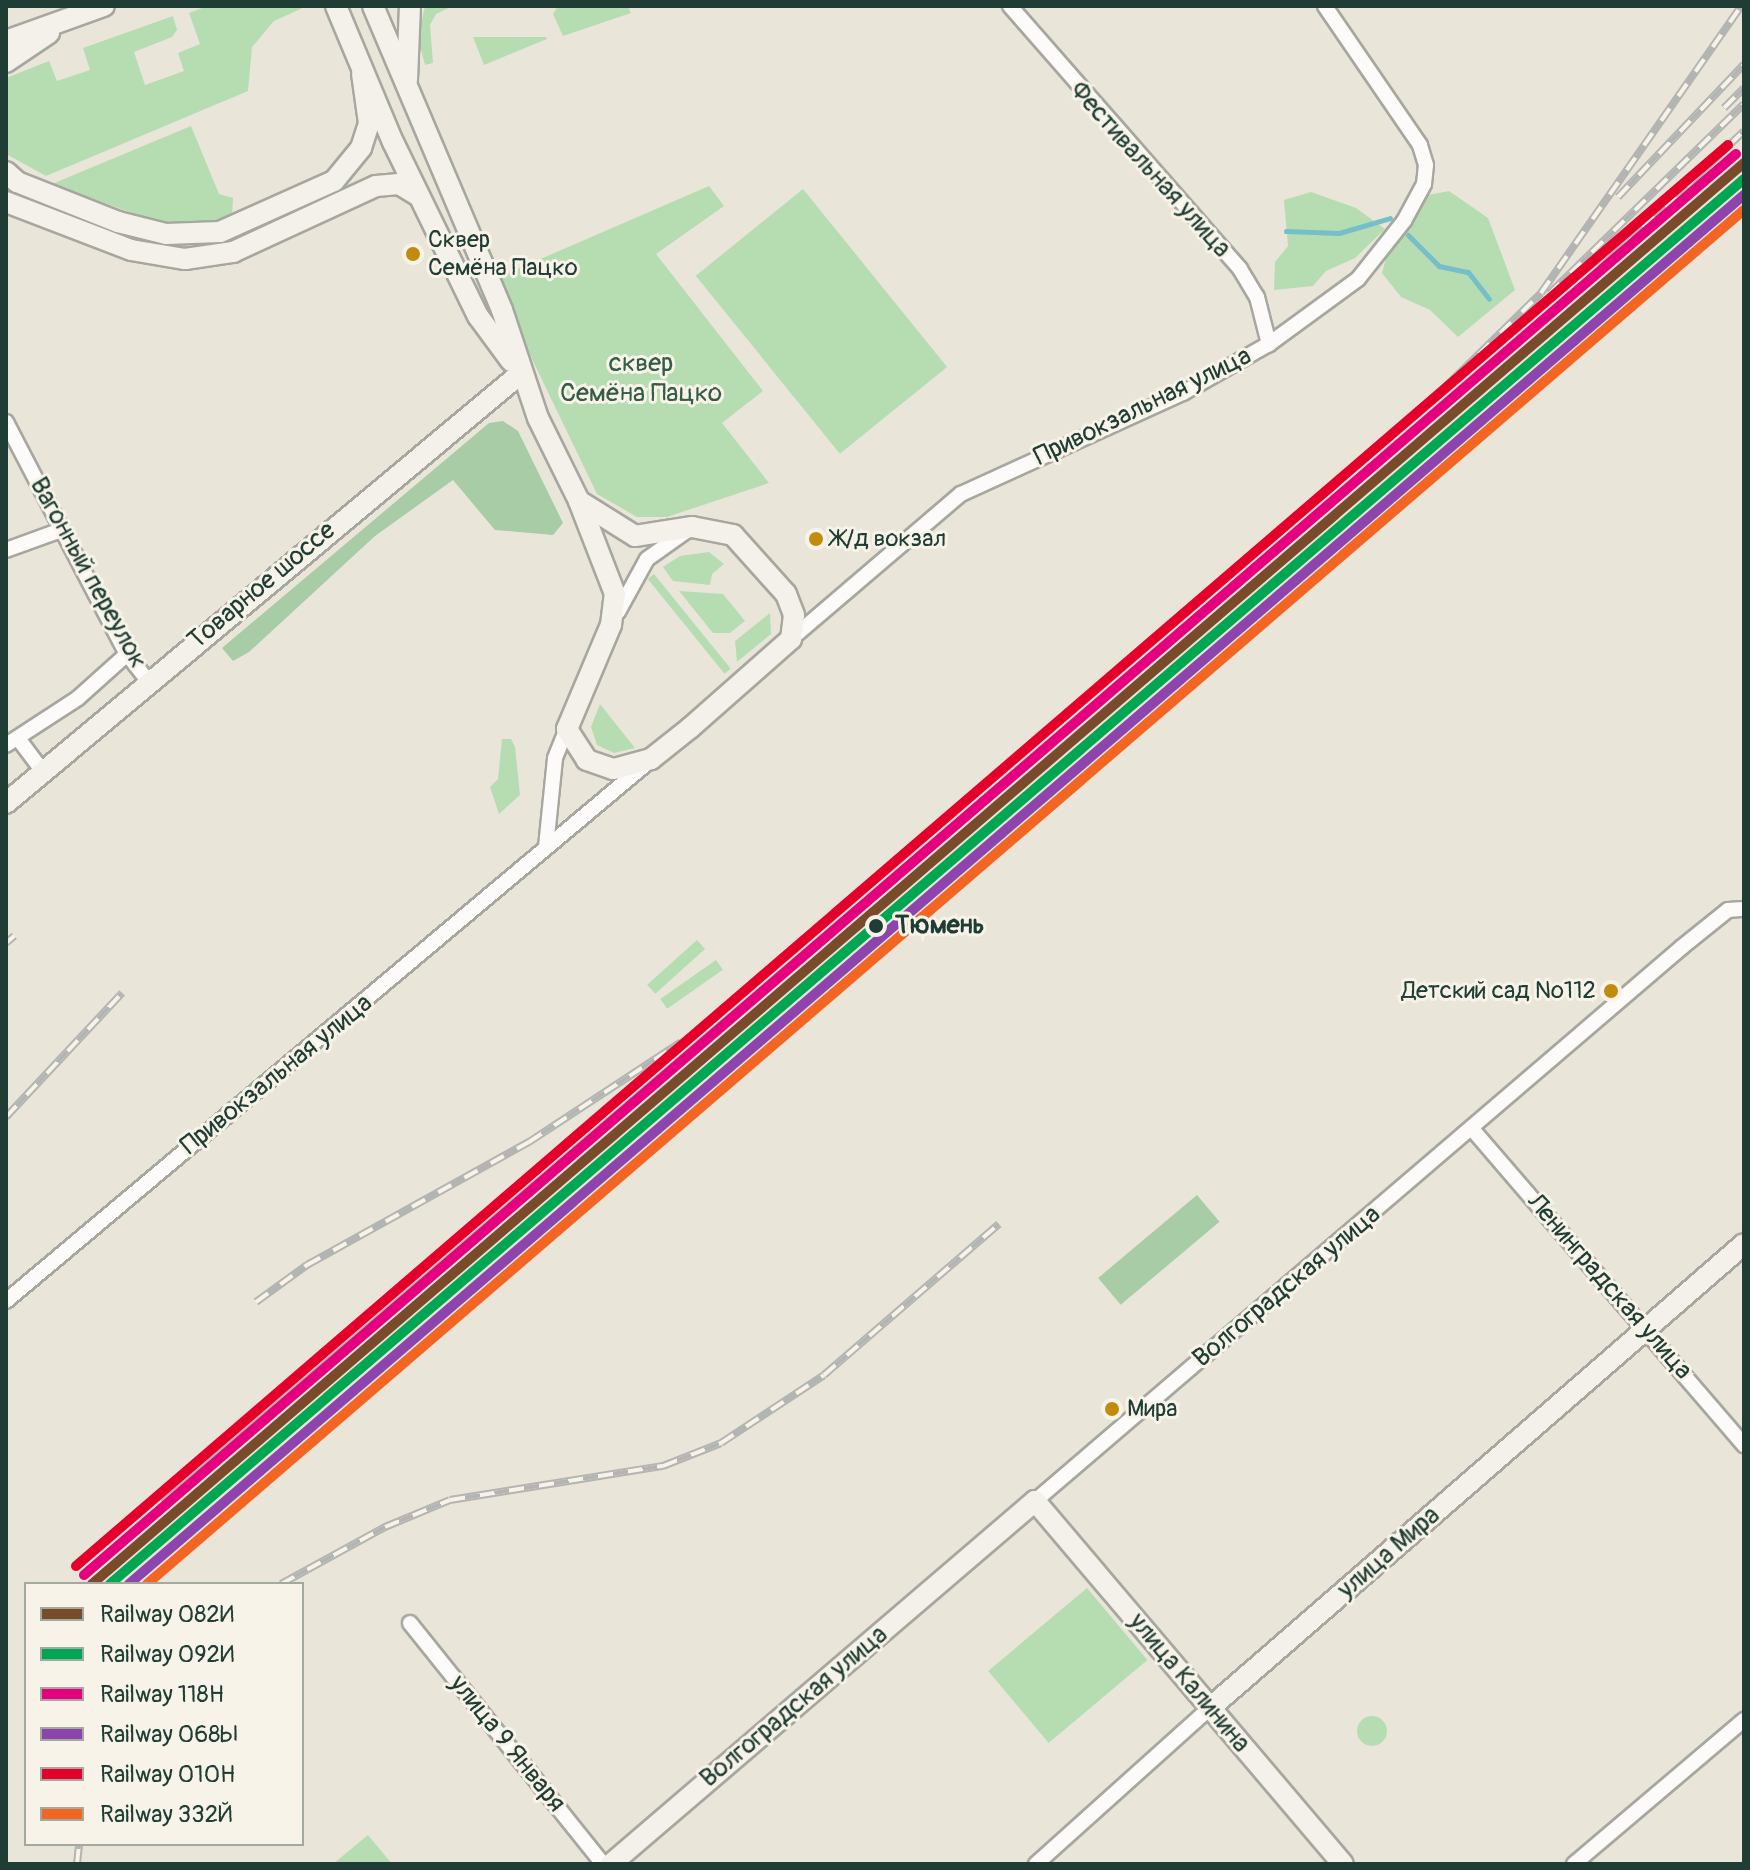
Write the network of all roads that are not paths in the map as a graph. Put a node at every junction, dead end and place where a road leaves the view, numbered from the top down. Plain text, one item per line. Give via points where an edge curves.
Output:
1 (104, 6) edge
2 (336, 6) edge
3 (373, 6) edge
4 (410, 6) edge
5 (1010, 6) edge
6 (1325, 6) edge
7 (63, 22) junction
8 (6, 41) edge
9 (6, 62) edge
10 (362, 73) junction
11 (408, 92) junction
12 (6, 172) edge
13 (419, 196) junction
14 (6, 202) edge
15 (1269, 344) junction
16 (520, 374) junction
17 (6, 422) edge
18 (579, 501) junction
19 (692, 527) junction
20 (61, 530) junction
21 (6, 550) edge
22 (611, 625) junction
23 (791, 639) junction
24 (127, 654) junction
25 (148, 681) junction
26 (567, 729) junction
27 (13, 743) edge
28 (651, 759) junction
29 (43, 771) junction
30 (6, 803) edge
31 (546, 847) junction
32 (1743, 906) edge
33 (1473, 1130) junction
34 (1744, 1244) edge
35 (6, 1301) edge
36 (1645, 1330) junction
37 (1744, 1445) edge
38 (1035, 1501) junction
39 (410, 1623) dead end
40 (1210, 1708) junction
41 (1744, 1720) edge
42 (603, 1864) edge
43 (611, 1864) edge
44 (1036, 1864) edge
45 (1343, 1864) edge
46 (1574, 1864) edge

1 - 7 street
2 - 10 street
3 - 11 street
4 - 11 street
5 - 15 street, Фестивальная улица via 1240,269 1257,297
6 - 15 street, Привокзальная улица via 1420,145 1424,184 1404,221 1358,279
7 - 8 street
7 - 9 street
10 - 12 street via 369,123 361,148 334,181 220,232 166,234 118,222 17,182
10 - 13 street
11 - 16 street via 497,297
13 - 14 street via 399,184 376,186 233,252 185,259 131,250
13 - 16 street via 478,316
15 - 23 street, Привокзальная улица via 1183,393 961,494
16 - 18 street
16 - 25 street, Товарное шоссе
17 - 20 street, Вагонный переулок
18 - 19 street via 635,536
18 - 22 street via 615,594
19 - 22 street via 647,559
19 - 23 street via 733,535 748,547 786,594 794,615
20 - 21 street
20 - 24 street, Вагонный переулок
22 - 26 street
23 - 28 street, Привокзальная улица
24 - 25 street, Вагонный переулок
24 - 27 street
25 - 29 street, Товарное шоссе
26 - 28 street via 587,760 599,767
26 - 31 street via 555,758
27 - 29 street
28 - 31 street, Привокзальная улица
29 - 30 street, Товарное шоссе
31 - 35 street, Привокзальная улица
32 - 33 street, Волгоградская улица via 1728,910 1682,947
33 - 36 street, Ленинградская улица
33 - 38 street, Волгоградская улица
34 - 36 street, улица Мира
36 - 37 street, Ленинградская улица
36 - 40 street, улица Мира
38 - 40 street, улица Калинина
38 - 43 street, Волгоградская улица
39 - 42 street, улица 9 Января
40 - 44 street, улица Мира
40 - 45 street, улица Калинина
41 - 46 street

